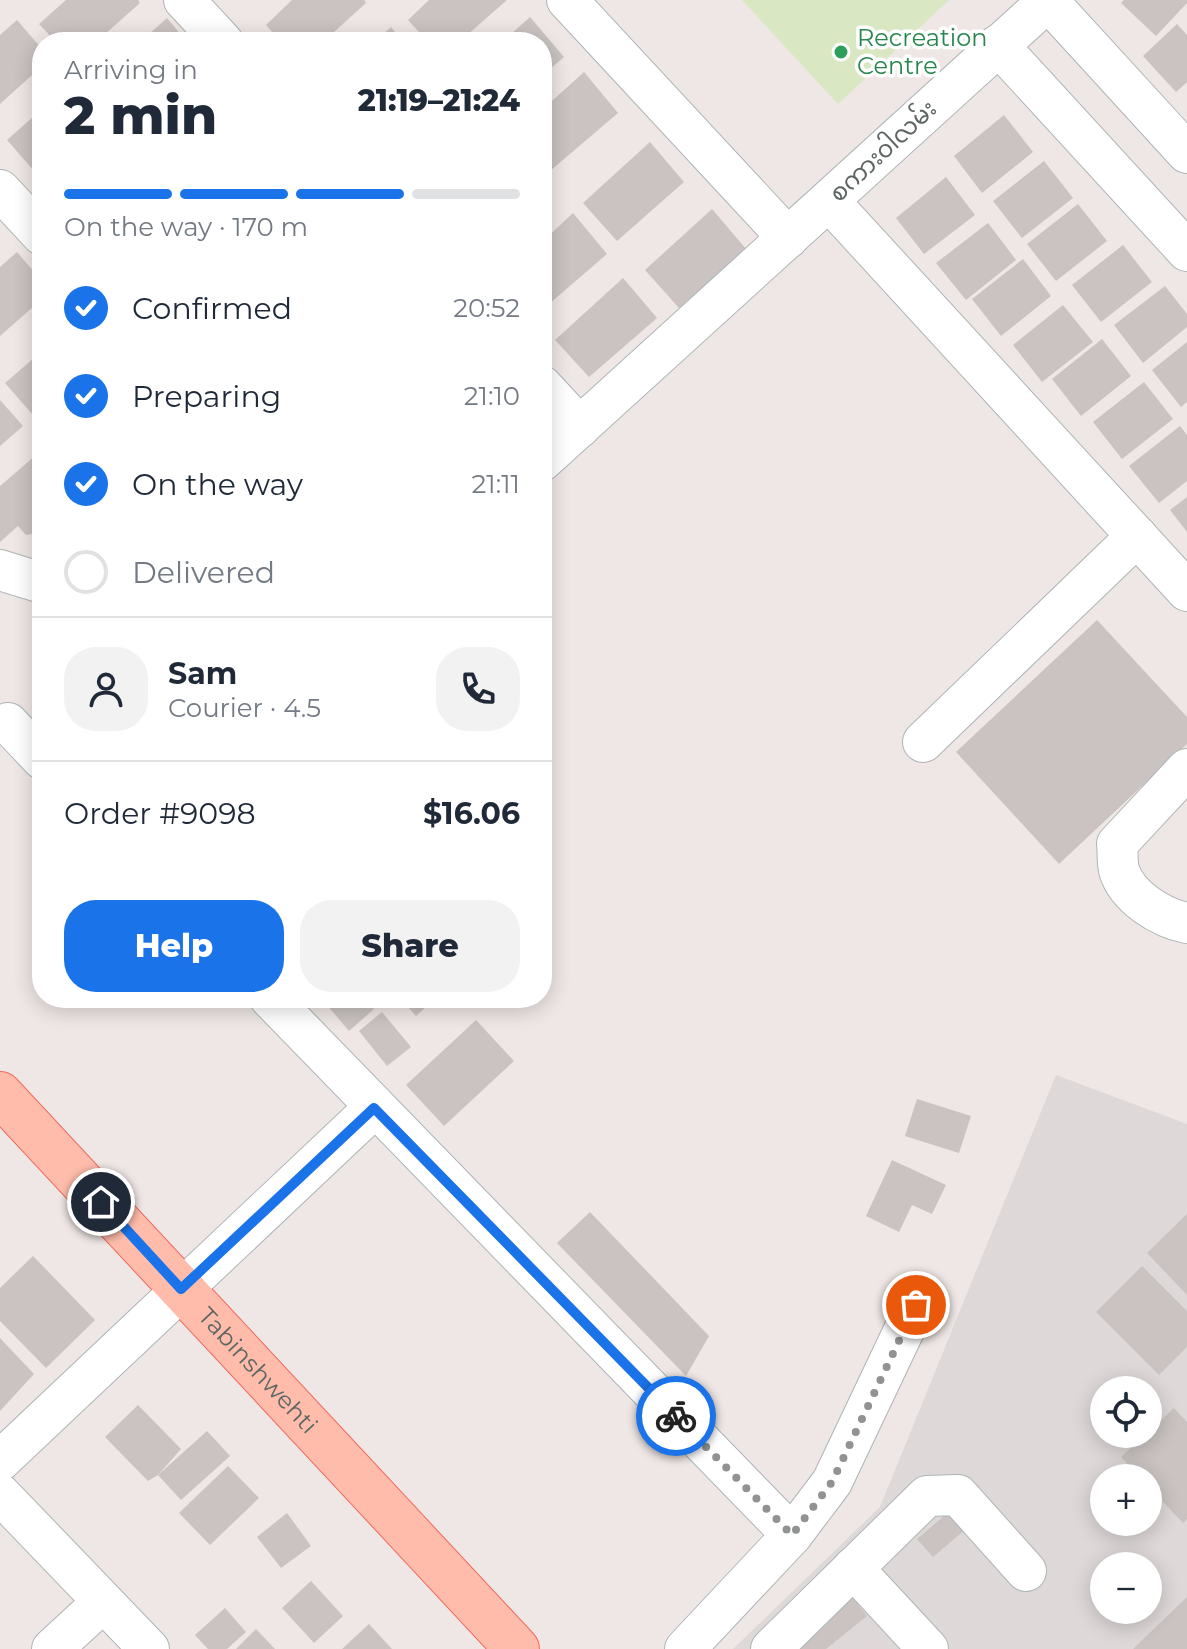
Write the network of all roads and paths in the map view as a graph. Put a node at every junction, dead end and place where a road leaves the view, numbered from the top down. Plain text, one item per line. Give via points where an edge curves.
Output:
1 (184, 0) edge
2 (567, 0) edge
3 (1048, 0) edge
4 (214, 32) edge
5 (998, 45) junction
6 (1187, 153) edge
7 (0, 190) edge
8 (829, 201) junction
9 (32, 224) edge
10 (788, 238) junction
11 (1187, 251) edge
12 (552, 397) edge
13 (580, 427) junction
14 (552, 452) edge
15 (1137, 536) junction
16 (0, 570) edge
17 (32, 580) edge
18 (1187, 591) edge
19 (8, 723) dead end
20 (923, 742) dead end
21 (32, 748) edge
22 (1179, 793) edge
23 (1187, 923) edge
24 (279, 1008) edge
25 (0, 1094) edge
26 (374, 1108) junction
27 (181, 1289) junction
28 (916, 1305) dead end
29 (0, 1461) edge
30 (0, 1494) edge
31 (792, 1535) junction
32 (853, 1568) junction
33 (1026, 1571) dead end
34 (103, 1602) junction
35 (52, 1649) edge
36 (149, 1649) edge
37 (517, 1649) edge
38 (685, 1649) edge
39 (771, 1649) edge
40 (928, 1649) edge

1 - 4 street
2 - 10 street
3 - 5 street, စကား၀ါလမ်း
3 - 6 street
5 - 8 street, စကား၀ါလမ်း
5 - 11 street
7 - 9 street
8 - 10 street, စကား၀ါလမ်း
8 - 15 street
10 - 13 street, စကား၀ါလမ်း
12 - 13 street
13 - 14 street, စကား၀ါလမ်း
15 - 18 street
15 - 20 street
16 - 17 street
19 - 21 street
22 - 23 street via 1117,844 1119,871 1134,896 1172,920
24 - 26 street
25 - 27 main road, Tabinshwehti
26 - 27 street
26 - 31 street
27 - 29 street
27 - 37 main road, Tabinshwehti
28 - 31 street via 832,1482
30 - 34 street
31 - 38 street
32 - 33 street via 927,1496 941,1494 958,1495
32 - 39 street
32 - 40 street
34 - 35 street
34 - 36 street

